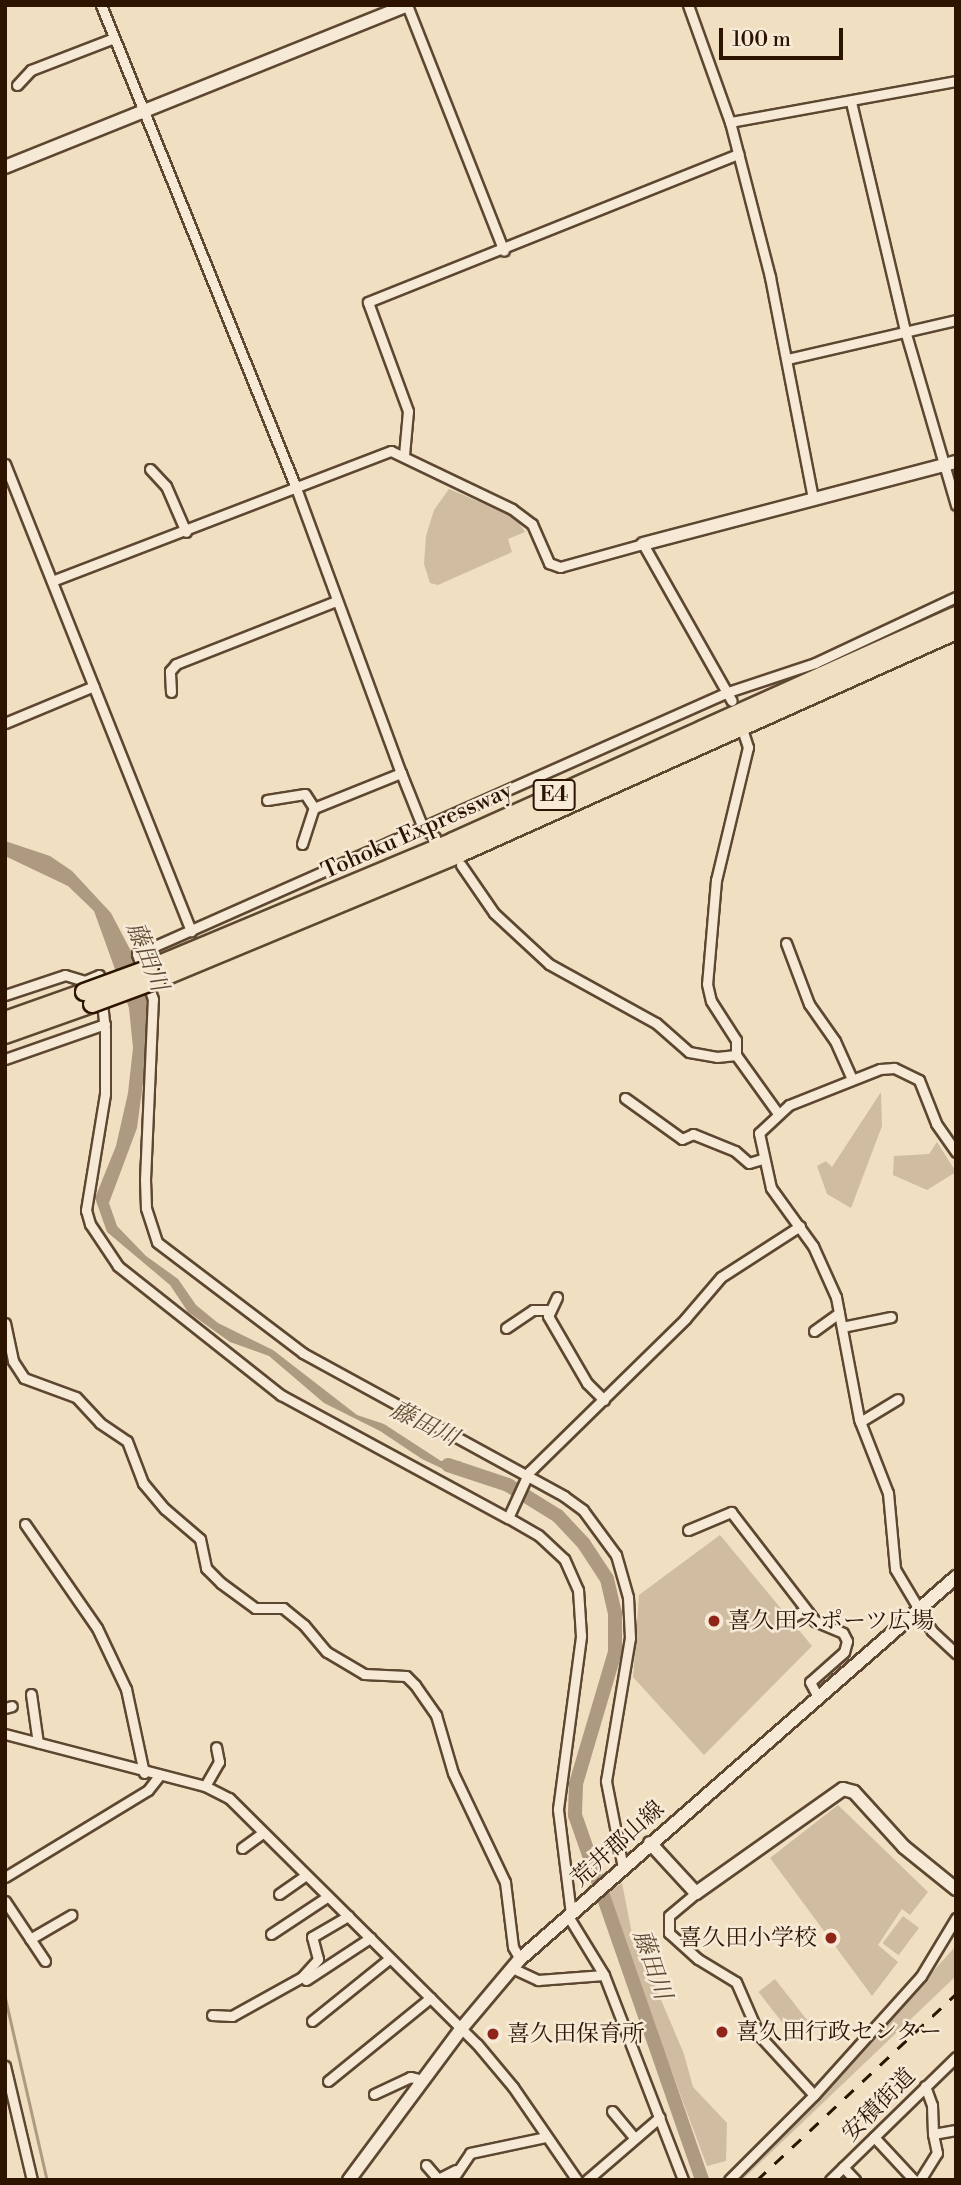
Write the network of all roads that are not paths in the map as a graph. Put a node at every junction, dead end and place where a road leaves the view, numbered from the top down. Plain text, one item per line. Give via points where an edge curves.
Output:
1 (101, 5) edge
2 (407, 5) edge
3 (688, 5) edge
4 (114, 38) junction
5 (956, 81) edge
6 (17, 85) dead end
7 (851, 102) junction
8 (144, 111) junction
9 (730, 122) junction
10 (738, 154) junction
11 (5, 167) edge
12 (504, 251) junction
13 (956, 320) edge
14 (906, 334) junction
15 (787, 359) junction
16 (404, 455) junction
17 (956, 462) edge
18 (5, 464) edge
19 (942, 465) junction
20 (150, 470) dead end
21 (296, 488) junction
22 (813, 498) junction
23 (956, 505) edge
24 (186, 532) junction
25 (643, 544) junction
26 (52, 581) junction
27 (956, 597) edge
28 (336, 601) junction
29 (956, 615) edge
30 (956, 631) edge
31 (94, 686) junction
32 (171, 692) dead end
33 (730, 697) junction
34 (5, 723) edge
35 (744, 734) dead end
36 (401, 773) junction
37 (267, 800) dead end
38 (314, 807) junction
39 (423, 828) junction
40 (435, 837) dead end
41 (302, 844) dead end
42 (461, 865) dead end
43 (191, 931) junction
44 (786, 943) dead end
45 (154, 974) junction
46 (5, 995) edge
47 (88, 998) junction
48 (5, 1020) edge
49 (105, 1024) junction
50 (5, 1035) edge
51 (736, 1055) junction
52 (5, 1059) edge
53 (852, 1079) junction
54 (625, 1098) dead end
55 (777, 1112) junction
56 (956, 1152) edge
57 (762, 1160) junction
58 (800, 1226) junction
59 (557, 1297) dead end
60 (547, 1310) junction
61 (839, 1313) junction
62 (891, 1317) dead end
63 (5, 1324) edge
64 (842, 1327) junction
65 (506, 1328) dead end
66 (814, 1331) dead end
67 (898, 1399) dead end
68 (604, 1400) junction
69 (860, 1422) junction
70 (527, 1477) junction
71 (509, 1515) junction
72 (25, 1524) dead end
73 (688, 1530) dead end
74 (956, 1577) edge
75 (920, 1609) junction
76 (805, 1610) junction
77 (794, 1616) dead end
78 (956, 1653) edge
79 (31, 1694) dead end
80 (818, 1697) junction
81 (5, 1734) edge
82 (38, 1743) junction
83 (216, 1747) dead end
84 (144, 1773) junction
85 (158, 1777) junction
86 (205, 1786) junction
87 (263, 1833) junction
88 (650, 1843) junction
89 (242, 1848) dead end
90 (619, 1872) junction
91 (305, 1876) junction
92 (5, 1877) edge
93 (956, 1889) edge
94 (696, 1893) junction
95 (279, 1894) dead end
96 (327, 1897) junction
97 (5, 1901) edge
98 (572, 1913) junction
99 (71, 1915) dead end
100 (348, 1916) junction
101 (956, 1918) edge
102 (271, 1934) dead end
103 (370, 1938) junction
104 (30, 1939) junction
105 (390, 1958) junction
106 (45, 1961) dead end
107 (516, 1964) junction
108 (604, 1975) junction
109 (302, 1983) dead end
110 (430, 1998) junction
111 (212, 2015) dead end
112 (312, 2021) dead end
113 (461, 2029) junction
114 (956, 2057) edge
115 (5, 2066) edge
116 (423, 2080) junction
117 (328, 2081) dead end
118 (925, 2086) junction
119 (374, 2094) dead end
120 (814, 2095) junction
121 (612, 2111) dead end
122 (660, 2117) junction
123 (956, 2130) edge
124 (933, 2134) junction
125 (546, 2137) junction
126 (633, 2137) junction
127 (874, 2137) junction
128 (426, 2165) dead end
129 (843, 2167) junction
130 (456, 2170) junction
131 (437, 2179) edge
132 (32, 2180) edge
133 (349, 2180) edge
134 (452, 2180) edge
135 (577, 2180) edge
136 (587, 2180) edge
137 (683, 2180) edge
138 (729, 2180) edge
139 (830, 2180) edge
140 (855, 2180) edge
141 (914, 2180) edge
142 (920, 2180) edge

1 - 4 street
2 - 8 street
2 - 12 street
3 - 9 street
4 - 6 street via 31,70
4 - 8 street
5 - 7 street
7 - 9 street
7 - 14 street
8 - 11 street
8 - 21 street
9 - 10 street
10 - 12 street
10 - 15 street
12 - 16 street via 368,302 408,411
13 - 14 street
14 - 15 street
14 - 19 street
15 - 22 street
16 - 21 street via 378,454
16 - 25 street via 454,484 512,509 532,524 549,563 560,566
17 - 19 street
18 - 26 street
19 - 22 street
19 - 23 street
20 - 24 street via 166,486
21 - 24 street
21 - 28 street
22 - 25 street
24 - 26 street
25 - 33 street
26 - 31 street
27 - 33 street
28 - 32 street via 176,664 170,671
28 - 36 street
29 - 45 highway, Tohoku Expressway / E4
30 - 45 highway, Tohoku Expressway / E4 via 446,860
31 - 34 street
31 - 43 street
33 - 39 street
35 - 51 street via 748,747 716,880 706,956 710,1001 736,1040
36 - 38 street
36 - 39 street
37 - 38 street via 305,794
38 - 41 street
39 - 40 street
39 - 43 street
42 - 51 street via 494,913 549,964 656,1023 689,1052
43 - 70 street via 137,954 153,999 145,1180 146,1208 157,1242 303,1353
44 - 53 street via 809,1004 835,1041
45 - 47 highway, Tohoku Expressway / E4, bridge
46 - 49 street via 65,975 85,981 99,975
47 - 48 highway, Tohoku Expressway / E4
47 - 50 highway, Tohoku Expressway / E4
49 - 52 street
49 - 71 street via 103,1122 86,1210 118,1266 281,1395
51 - 55 street
53 - 55 street
53 - 56 street via 887,1068 914,1074 939,1129
54 - 57 street via 638,1103 682,1139 693,1134 735,1151 749,1163
55 - 57 street via 759,1133
57 - 58 street via 771,1188
58 - 61 street via 824,1268
58 - 68 street via 722,1277
59 - 60 street
60 - 65 street via 533,1310
60 - 68 street via 587,1383
61 - 64 street
61 - 66 street
62 - 64 street
63 - 107 street via 13,1361 24,1378 76,1397 100,1423 127,1441 143,1483 165,1510 200,1539 206,1568 220,1583 255,1608 283,1608 327,1652 364,1674 406,1676 415,1685 436,1715 453,1773 505,1882
64 - 69 street
67 - 69 street
68 - 70 street
69 - 75 street via 888,1493 895,1569
70 - 71 street
70 - 90 street via 583,1510 616,1555 624,1574 630,1638 606,1781
71 - 98 street via 564,1559 578,1590 581,1636 558,1809
72 - 84 street via 97,1628 125,1689
73 - 76 street via 732,1512
74 - 75 street, 荒井郡山線
75 - 78 street via 932,1631
75 - 80 street, 荒井郡山線
76 - 77 street
76 - 80 street via 818,1624 840,1629 846,1641 844,1652 810,1682
79 - 82 street
80 - 88 street, 荒井郡山線
81 - 82 street
82 - 84 street
83 - 86 street via 219,1762
84 - 85 street
85 - 86 street
85 - 92 street via 148,1790
86 - 87 street via 229,1798
87 - 89 street
87 - 91 street
88 - 90 street, 荒井郡山線
88 - 94 street
90 - 98 street, 荒井郡山線
91 - 95 street
91 - 96 street
93 - 94 street via 904,1847 854,1792 843,1789
94 - 120 street via 668,1916 668,1933 698,1959 736,1982 759,2035
96 - 100 street
96 - 102 street
97 - 104 street
98 - 107 street, 荒井郡山線
98 - 108 street
99 - 104 street
100 - 103 street
100 - 111 street via 312,1937 318,1959 302,1978 232,2016
101 - 120 street via 921,1976
103 - 105 street
103 - 109 street
104 - 106 street
105 - 110 street
105 - 112 street
107 - 108 street via 538,1980
107 - 113 street, 荒井郡山線
108 - 122 street
110 - 113 street
110 - 117 street
113 - 116 street, 荒井郡山線
113 - 125 street via 513,2087
114 - 118 street, 安積街道
115 - 132 street
116 - 119 street via 410,2077
116 - 133 street, 荒井郡山線
118 - 124 street via 932,2105
118 - 127 street, 安積街道
120 - 138 street
121 - 126 street
122 - 126 street
122 - 137 street
123 - 124 street
124 - 142 street via 937,2153
125 - 130 street via 480,2149 470,2153
125 - 135 street
126 - 136 street
127 - 129 street, 安積街道
127 - 141 street
128 - 131 street
129 - 139 street, 安積街道
129 - 140 street
130 - 131 street
130 - 134 street

